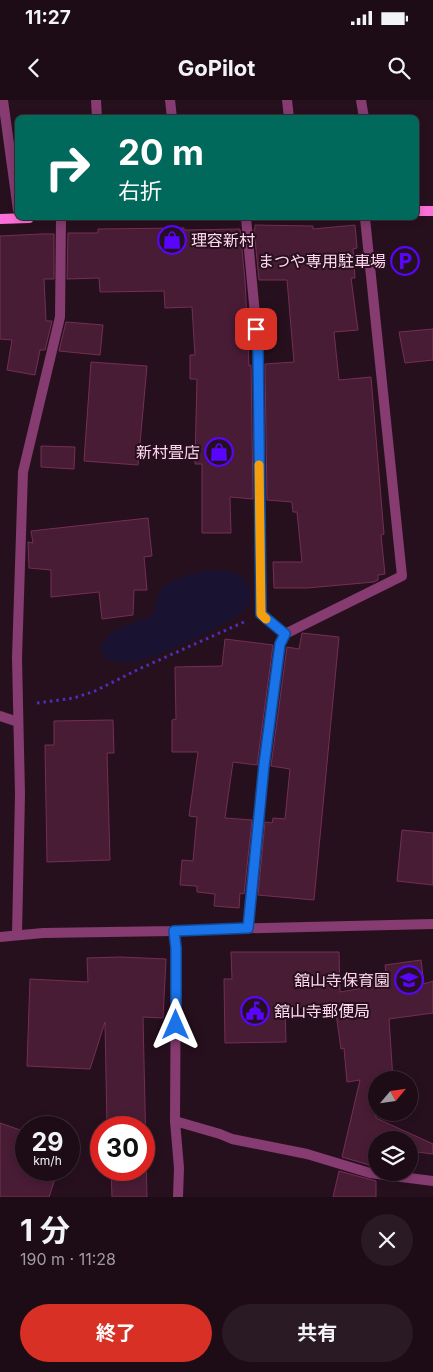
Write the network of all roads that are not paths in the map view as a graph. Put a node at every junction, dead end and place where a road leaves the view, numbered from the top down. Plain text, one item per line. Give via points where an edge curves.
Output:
1 (3, 100) edge
2 (96, 100) edge
3 (170, 100) edge
4 (288, 100) edge
5 (360, 100) edge
6 (97, 115) edge
7 (172, 115) edge
8 (289, 115) edge
9 (363, 115) edge
10 (15, 188) edge
11 (419, 212) edge
12 (433, 212) edge
13 (15, 218) edge
14 (0, 219) edge
15 (61, 220) edge
16 (246, 220) edge
17 (365, 220) edge
18 (285, 634) junction
19 (0, 716) edge
20 (18, 722) junction
21 (433, 924) edge
22 (248, 928) junction
23 (174, 931) junction
24 (17, 934) junction
25 (0, 937) edge
26 (175, 1121) junction
27 (433, 1181) edge
28 (178, 1197) edge

1 - 10 street
2 - 6 street
3 - 7 street
4 - 8 street
5 - 9 street
11 - 12 main road
13 - 14 main road
15 - 20 street via 60,317 23,472
16 - 18 street via 258,347 261,614
17 - 18 street via 402,576
18 - 22 street via 280,644 264,765
19 - 20 street
20 - 24 street
21 - 22 street
22 - 23 street
23 - 24 street
23 - 26 street
24 - 25 street
26 - 27 street via 232,1139 307,1154 370,1173
26 - 28 street

